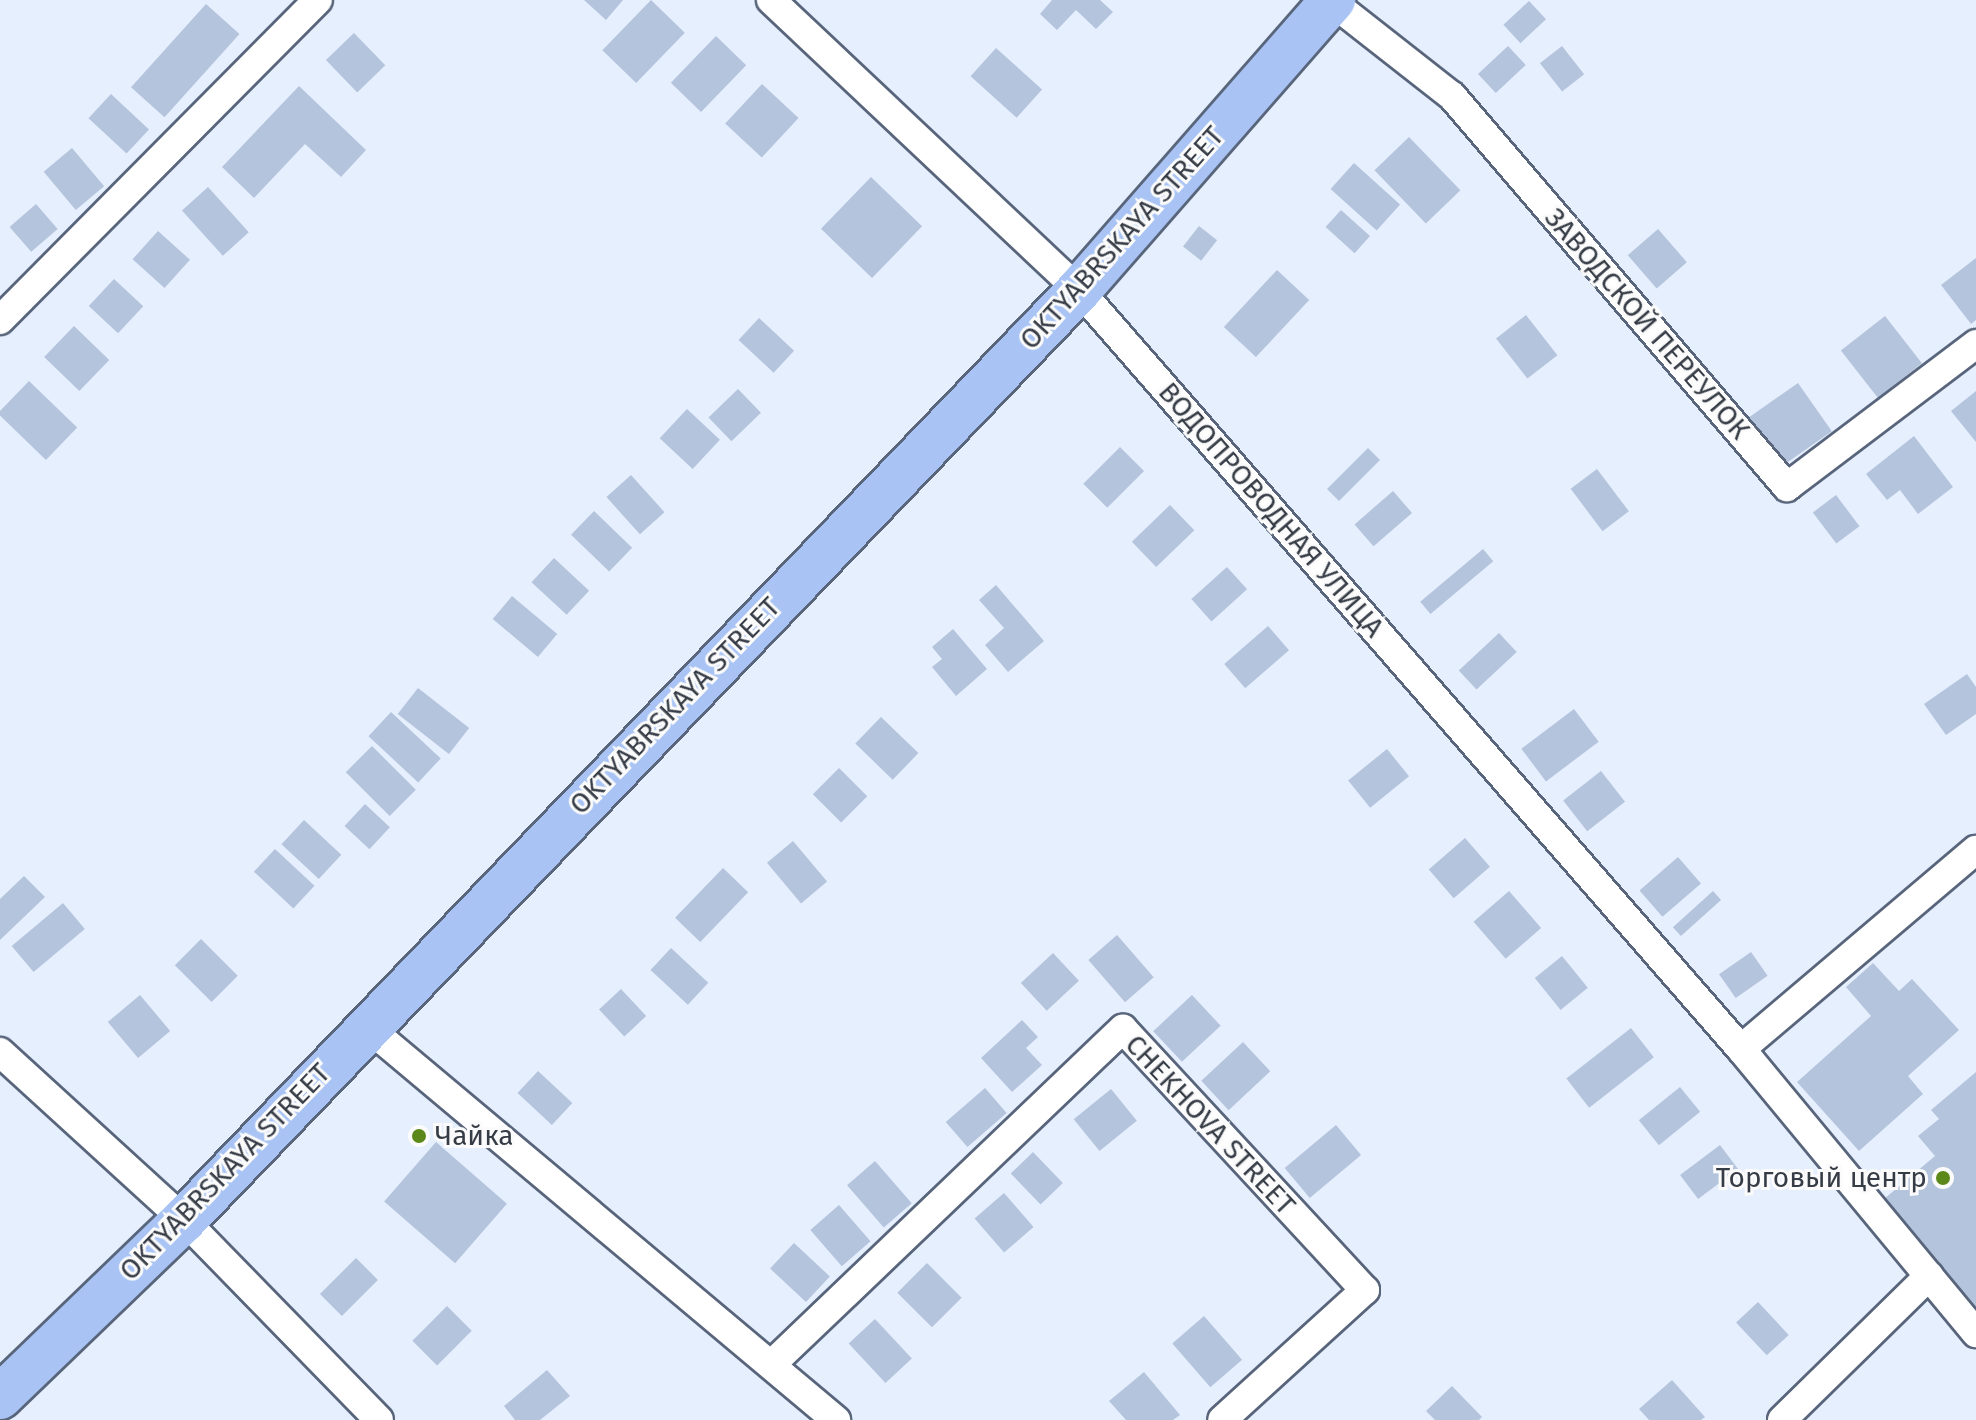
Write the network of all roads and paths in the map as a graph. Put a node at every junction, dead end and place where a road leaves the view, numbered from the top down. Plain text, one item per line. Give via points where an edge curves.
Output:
1 (318, 0) edge
2 (771, 0) edge
3 (1333, 1) edge
4 (1079, 290) junction
5 (0, 320) edge
6 (1976, 344) edge
7 (1976, 850) edge
8 (365, 1025) junction
9 (1741, 1049) junction
10 (0, 1052) edge
11 (184, 1220) junction
12 (1929, 1276) junction
13 (1976, 1333) edge
14 (773, 1363) junction
15 (0, 1397) edge
16 (379, 1420) edge
17 (836, 1420) edge
18 (1222, 1420) edge
19 (1782, 1420) edge

1 - 5 street
2 - 4 street, ВОДОПРОВОДНАЯ УЛИЦА
3 - 4 main road, OKTYABRSKAYA STREET
3 - 6 street, ЗАВОДСКОЙ ПЕРЕУЛОК via 1452,96 1787,487
4 - 8 main road, OKTYABRSKAYA STREET
4 - 9 street, ВОДОПРОВОДНАЯ УЛИЦА
7 - 9 street
8 - 11 main road, OKTYABRSKAYA STREET
8 - 14 street
9 - 12 street, ВОДОПРОВОДНАЯ УЛИЦА
10 - 11 street
11 - 15 main road, OKTYABRSKAYA STREET
11 - 16 street
12 - 13 street, ВОДОПРОВОДНАЯ УЛИЦА
12 - 19 street
14 - 17 street
14 - 18 street, CHEKHOVA STREET via 1123,1029 1365,1290

